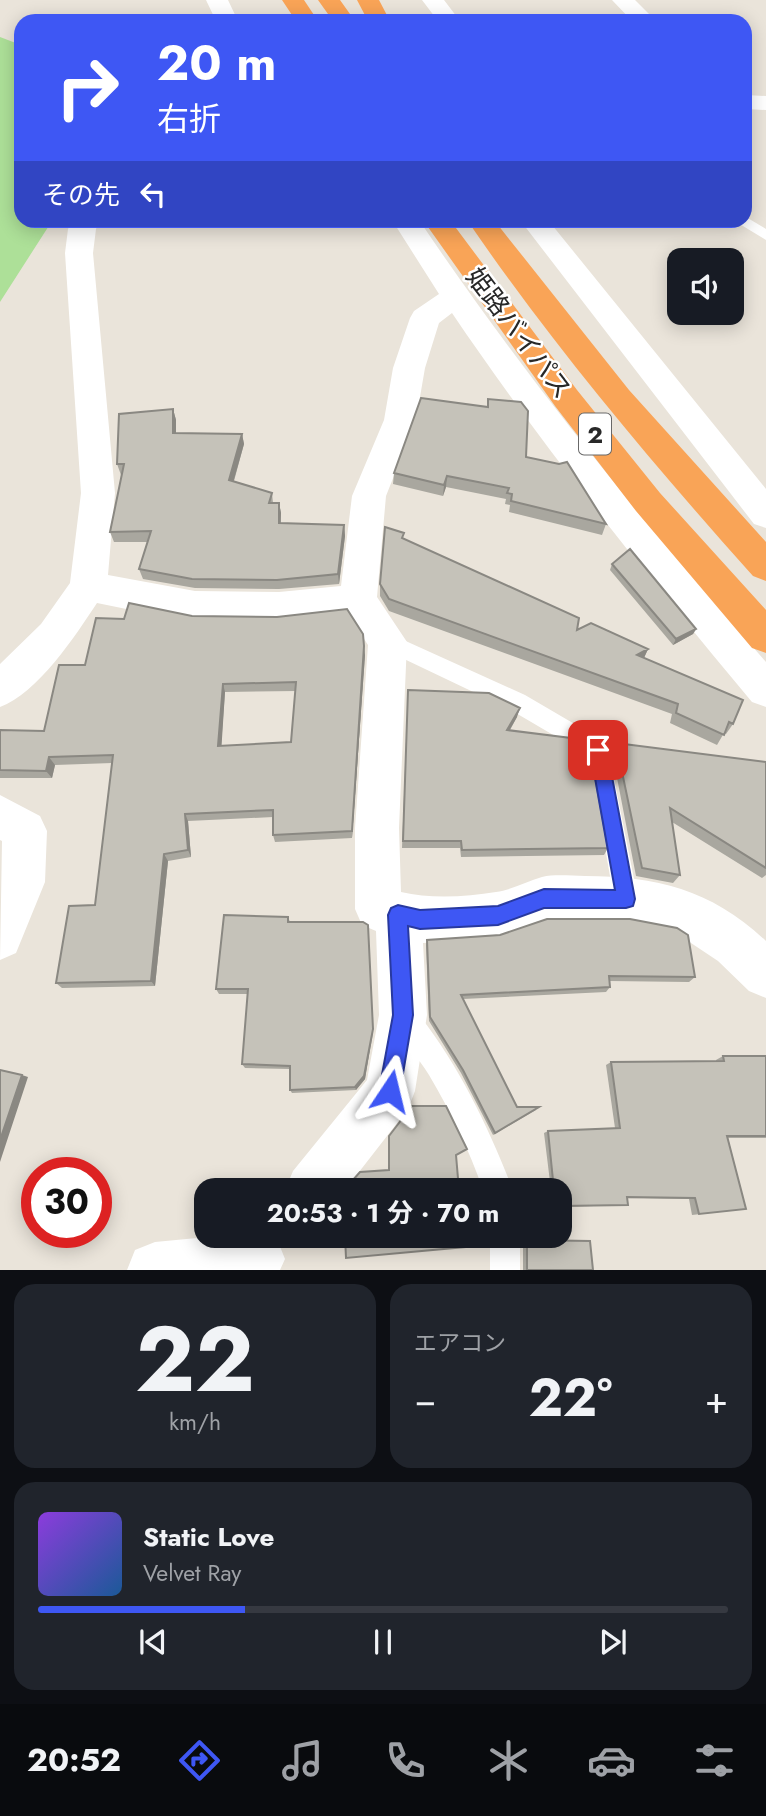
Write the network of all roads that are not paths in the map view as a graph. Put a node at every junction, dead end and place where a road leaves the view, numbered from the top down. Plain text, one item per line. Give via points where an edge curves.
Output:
1 (328, 0) edge
2 (433, 0) edge
3 (339, 14) edge
4 (444, 14) edge
5 (83, 228) edge
6 (410, 228) edge
7 (442, 228) edge
8 (486, 228) edge
9 (539, 228) edge
10 (454, 297) junction
11 (766, 513) edge
12 (766, 566) edge
13 (88, 586) junction
14 (358, 600) junction
15 (766, 636) edge
16 (388, 642) junction
17 (0, 690) edge
18 (766, 690) edge
19 (0, 816) edge
20 (626, 899) junction
21 (398, 915) junction
22 (0, 937) edge
23 (766, 974) edge
24 (403, 1015) junction
25 (321, 1178) edge
26 (494, 1178) edge
27 (505, 1248) edge
28 (264, 1255) edge
29 (155, 1270) edge
30 (505, 1270) edge

1 - 3 highway
2 - 4 street
5 - 13 street via 79,253 98,494
6 - 10 street
7 - 15 highway, 姫路バイパス / 2 via 648,502
8 - 12 highway, 姫路バイパス / 2 via 606,384
9 - 11 street
10 - 14 street via 425,318 409,368 400,420 369,496
10 - 18 street via 525,397 647,553
13 - 14 street via 195,607 279,608
13 - 17 street via 55,635
14 - 16 street
16 - 20 lane via 517,702 598,750
16 - 21 street via 377,828 378,909
19 - 22 street via 25,831 22,882
20 - 21 street via 544,899 498,915 420,920
20 - 23 street via 681,910 735,944
21 - 24 street
24 - 25 street via 390,1091
24 - 26 lane via 425,1041 484,1150
27 - 30 lane
28 - 29 street

